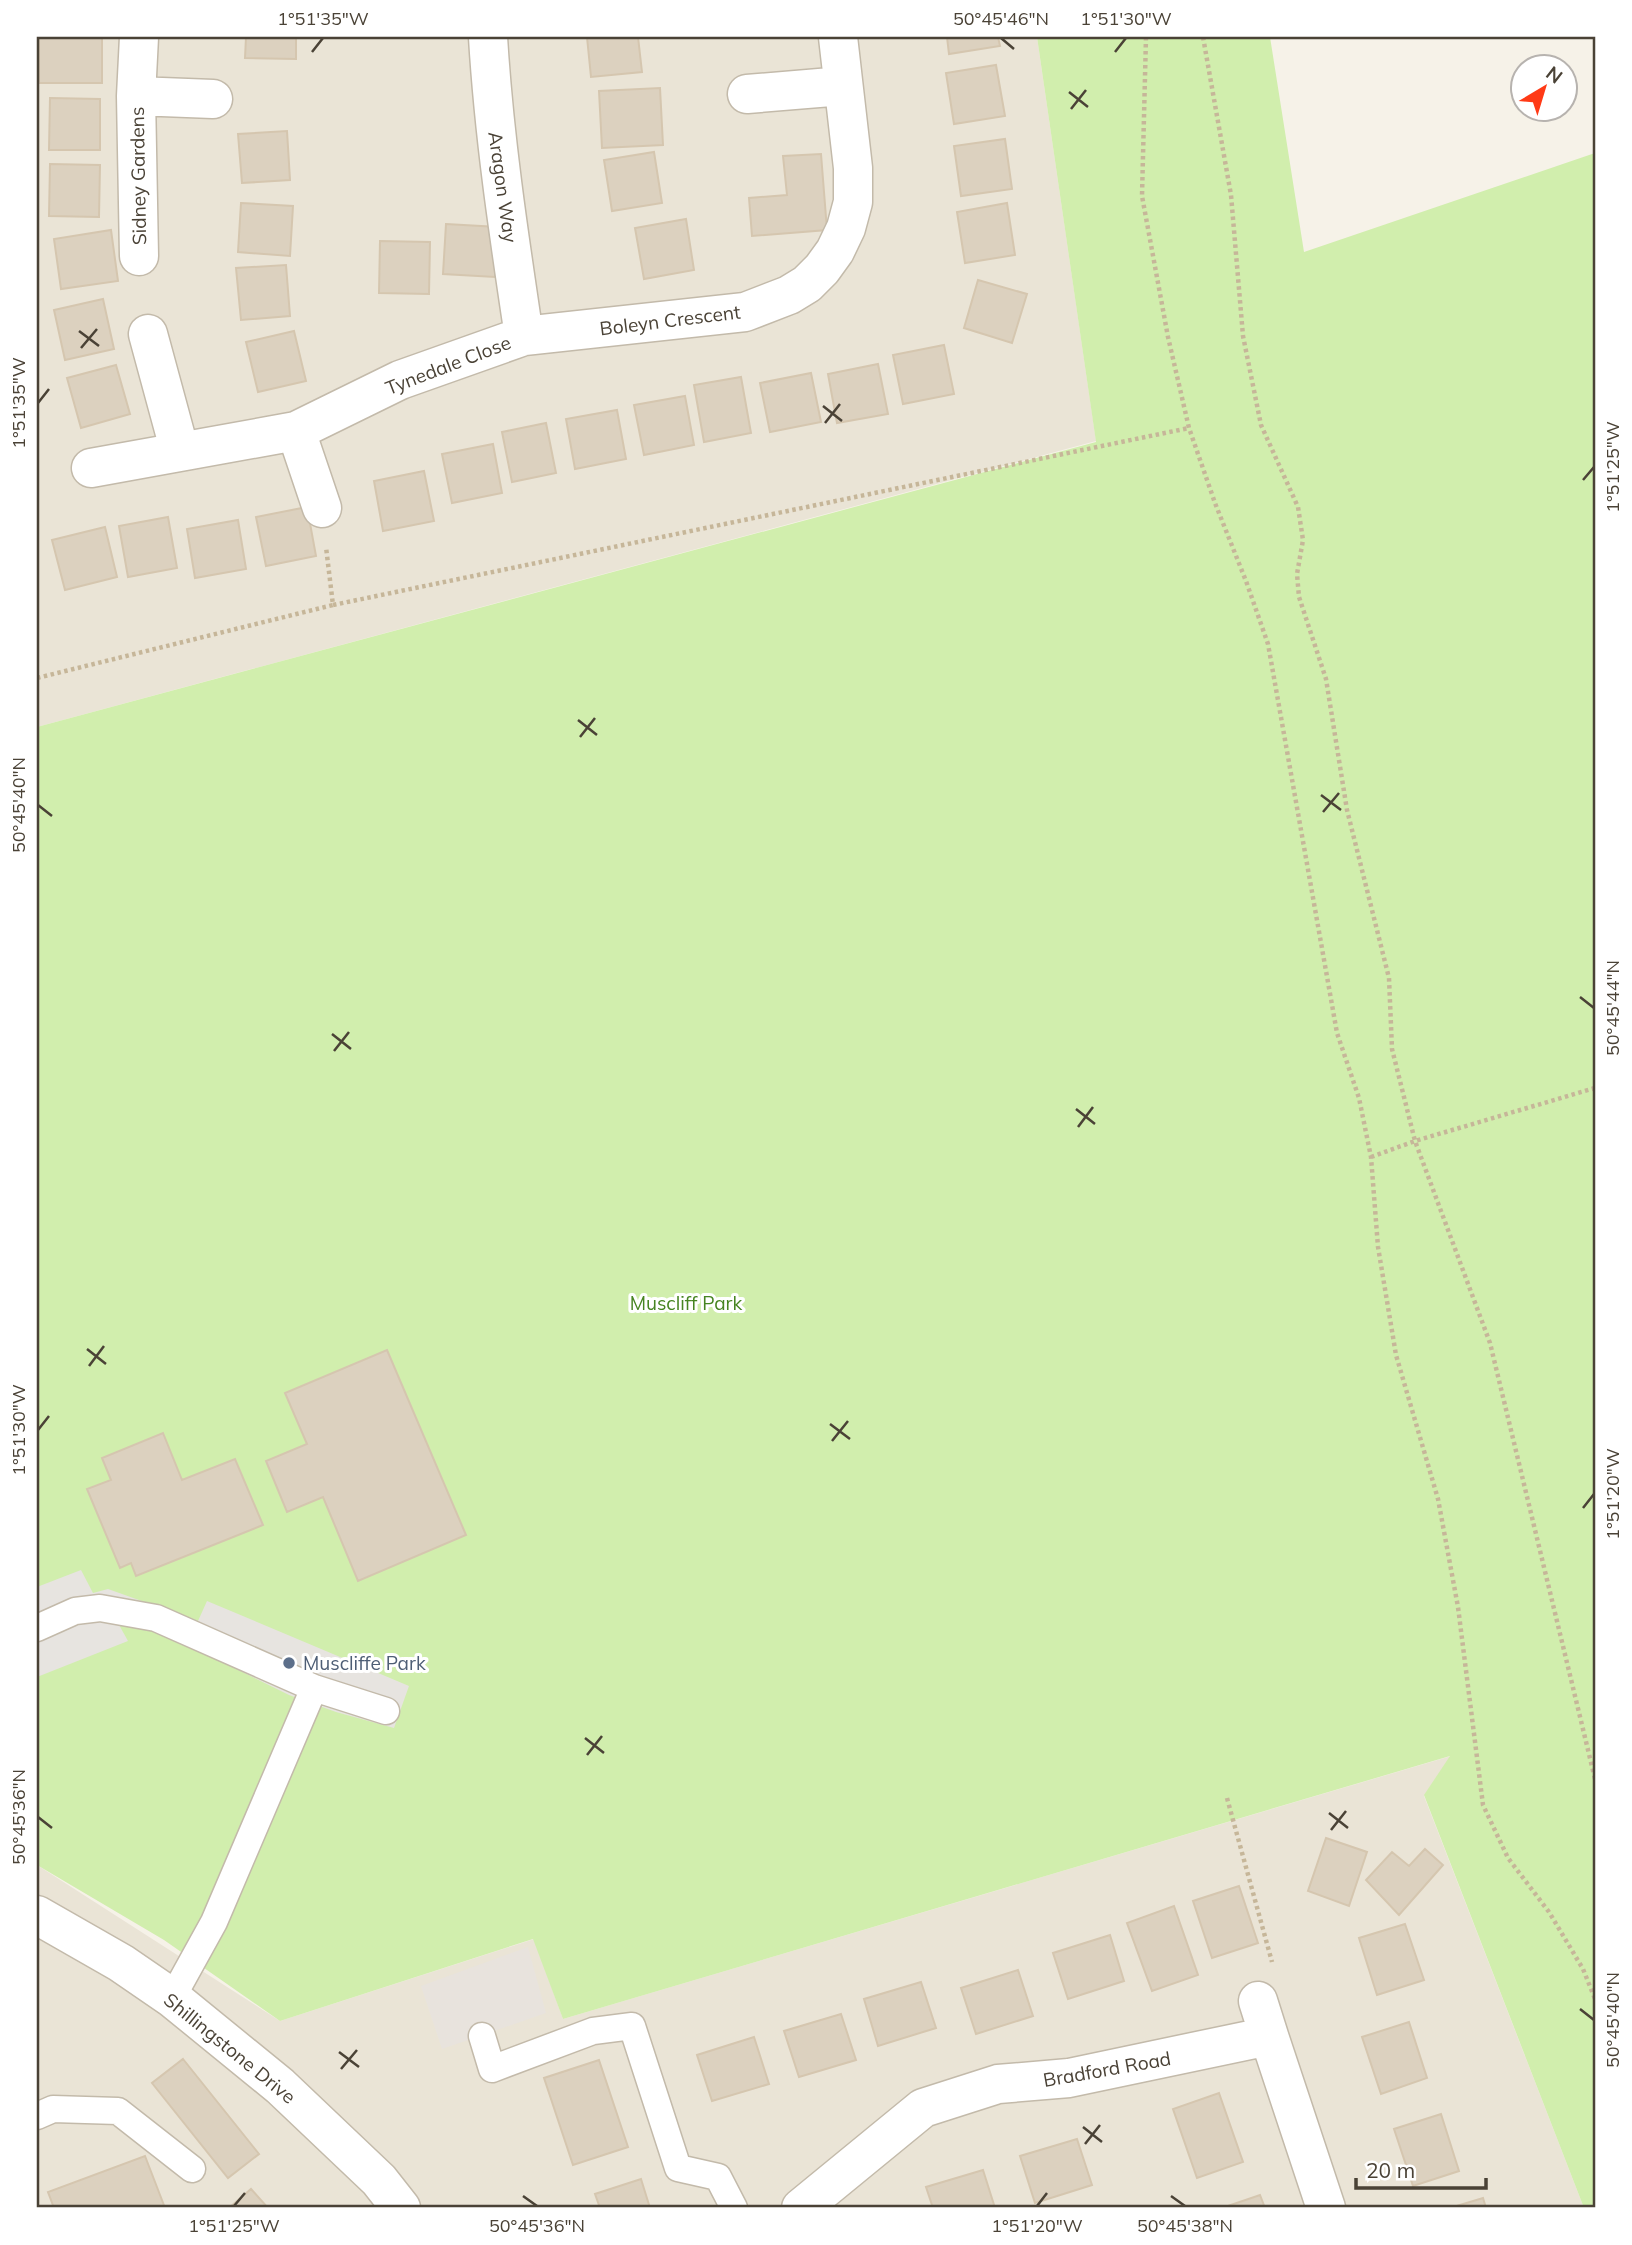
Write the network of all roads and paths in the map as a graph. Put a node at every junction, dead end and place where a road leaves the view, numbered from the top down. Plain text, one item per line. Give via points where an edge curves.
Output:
1 (139, 37) edge
2 (488, 37) edge
3 (838, 37) edge
4 (1146, 37) edge
5 (1203, 37) edge
6 (843, 86) junction
7 (747, 94) dead end
8 (136, 96) junction
9 (213, 99) dead end
10 (139, 256) dead end
11 (148, 334) dead end
12 (524, 336) junction
13 (1189, 428) junction
14 (296, 431) junction
15 (180, 452) junction
16 (91, 468) dead end
17 (322, 508) joint
18 (333, 605) junction
19 (37, 678) edge
20 (1595, 1088) edge
21 (1415, 1141) junction
22 (1371, 1157) junction
23 (37, 1628) edge
24 (314, 1688) junction
25 (386, 1711) dead end
26 (1595, 1779) edge
27 (1227, 1798) dead end
28 (37, 1915) edge
29 (172, 1998) junction
30 (1595, 1998) edge
31 (1258, 2001) joint
32 (482, 2036) dead end
33 (1269, 2036) junction
34 (37, 2116) edge
35 (192, 2169) dead end
36 (401, 2208) edge
37 (734, 2208) edge
38 (801, 2208) edge
39 (1326, 2208) edge

1 - 8 street, Sidney Gardens
2 - 12 street, Aragon Way via 501,183
3 - 6 street, Boleyn Crescent
4 - 13 path via 1142,196
5 - 21 path via 1231,195 1243,336 1261,425 1298,507 1303,540 1297,574 1299,597 1326,679 1347,810 1389,978 1392,1049
6 - 7 street
6 - 12 street, Boleyn Crescent via 853,202 835,251 807,284 746,312
8 - 9 street, Sidney Gardens
8 - 10 street, Sidney Gardens
11 - 15 street
12 - 14 street, Tynedale Close via 400,380
13 - 18 path
13 - 22 path via 1268,644 1337,1033 1359,1098
14 - 15 street, Tynedale Close
14 - 17 street
15 - 16 street, Tynedale Close
17 - 18 path
18 - 19 path
20 - 21 path
21 - 22 path
21 - 26 path via 1490,1343
22 - 30 path via 1378,1247 1396,1355 1438,1499 1458,1607 1483,1804 1508,1858 1549,1912
23 - 24 lane via 75,1611 100,1608 156,1618
24 - 25 lane
24 - 29 lane via 214,1922
27 - 31 path via 1272,1962
28 - 29 street, Shillingstone Drive
29 - 36 street, Shillingstone Drive via 280,2086 379,2180
31 - 33 street
32 - 37 lane via 492,2069 593,2031 632,2026 678,2168 718,2177
33 - 38 street, Bradford Road via 1069,2078 998,2084 923,2108
33 - 39 street
34 - 35 lane via 53,2109 118,2112

